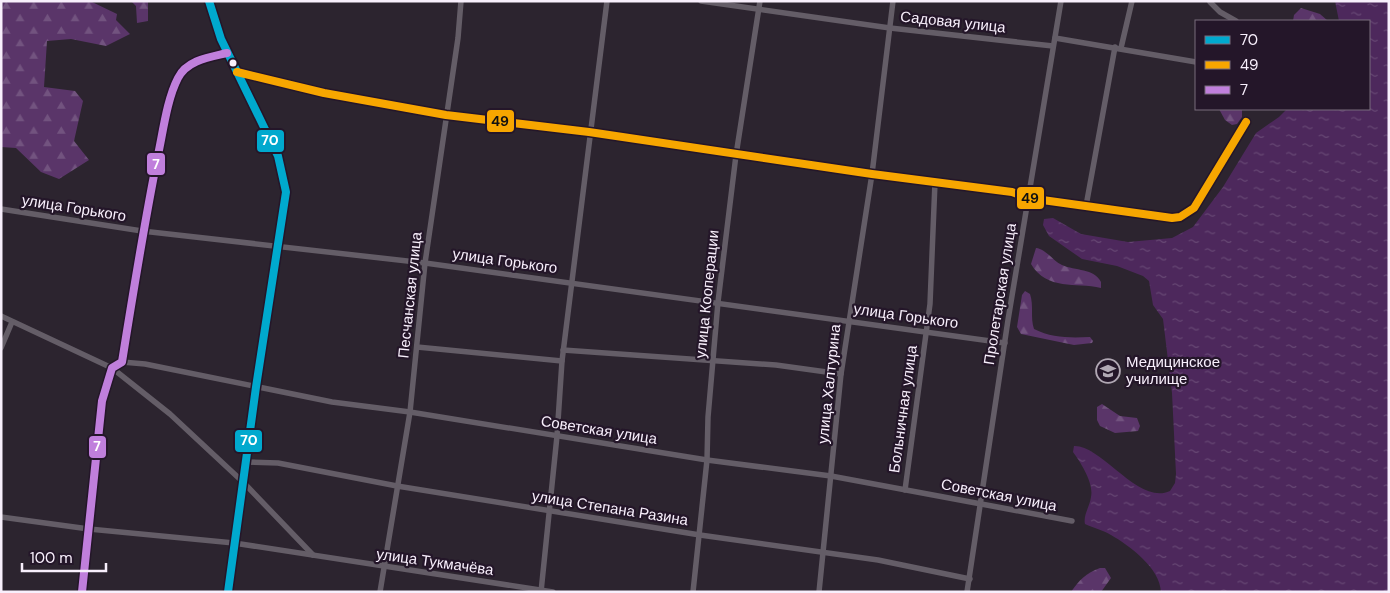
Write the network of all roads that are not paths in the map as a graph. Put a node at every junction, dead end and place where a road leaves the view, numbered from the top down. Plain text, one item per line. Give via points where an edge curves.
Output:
1 (209, 1) edge
2 (461, 1) edge
3 (607, 1) edge
4 (701, 1) edge
5 (760, 1) edge
6 (892, 1) edge
7 (1061, 1) edge
8 (1132, 1) edge
9 (1210, 2) edge
10 (759, 9) junction
11 (1234, 20) edge
12 (890, 28) junction
13 (1055, 38) junction
14 (1053, 46) junction
15 (1118, 47) junction
16 (227, 53) junction
17 (1195, 62) edge
18 (237, 72) junction
19 (446, 115) junction
20 (1246, 122) dead end
21 (590, 132) junction
22 (736, 154) junction
23 (872, 174) junction
24 (935, 182) junction
25 (1028, 198) junction
26 (1086, 206) junction
27 (1, 209) edge
28 (142, 231) junction
29 (278, 246) junction
30 (425, 263) junction
31 (572, 284) junction
32 (718, 302) junction
33 (1, 316) edge
34 (848, 321) junction
35 (12, 322) junction
36 (927, 332) junction
37 (1005, 343) junction
38 (1, 348) edge
39 (416, 348) junction
40 (563, 350) junction
41 (122, 362) junction
42 (562, 362) junction
43 (712, 362) junction
44 (112, 368) junction
45 (841, 374) junction
46 (256, 387) junction
47 (410, 412) junction
48 (557, 436) junction
49 (707, 460) junction
50 (245, 462) junction
51 (831, 476) junction
52 (243, 482) junction
53 (397, 486) junction
54 (905, 490) junction
55 (982, 504) junction
56 (549, 511) junction
57 (1, 517) edge
58 (1072, 522) dead end
59 (89, 529) junction
60 (700, 535) junction
61 (234, 543) junction
62 (823, 552) junction
63 (313, 555) junction
64 (383, 567) junction
65 (970, 579) junction
66 (541, 591) edge
67 (82, 592) edge
68 (228, 592) edge
69 (380, 592) edge
70 (553, 592) edge
71 (693, 592) edge
72 (818, 592) edge
73 (968, 592) edge

1 - 16 street
2 - 19 street, Песчанская улица
3 - 21 street
4 - 10 street, Садовая улица
5 - 10 street, улица Кооперации
6 - 12 street, улица Халтурина
7 - 13 street, Пролетарская улица
8 - 15 street
9 - 11 street
10 - 12 street, Садовая улица
10 - 22 street, улица Кооперации
12 - 14 street, Садовая улица
12 - 23 street, улица Халтурина
13 - 14 street, Пролетарская улица
13 - 15 street
14 - 25 street, Пролетарская улица
15 - 17 street
15 - 26 street
16 - 18 street
16 - 28 street via 187,66 178,77 166,117
18 - 19 street via 324,93
18 - 29 street via 278,156 285,178
19 - 21 street
19 - 30 street, Песчанская улица
20 - 26 street via 1201,197 1186,214 1172,218
21 - 22 street
21 - 31 street
22 - 23 street
22 - 32 street, улица Кооперации
23 - 24 street
23 - 34 street, улица Халтурина
24 - 25 street via 1012,192
24 - 36 street, Больничная улица
25 - 26 street
25 - 37 street, Пролетарская улица
27 - 28 street, улица Горького
28 - 29 street, улица Горького
28 - 41 street
29 - 30 street, улица Горького
29 - 46 street
30 - 31 street, улица Горького
30 - 39 street, Песчанская улица
31 - 32 street, улица Горького
31 - 40 street
32 - 34 street, улица Горького
32 - 43 street, улица Кооперации
33 - 35 street
34 - 36 street, улица Горького
34 - 45 street, улица Халтурина
35 - 38 street
35 - 44 street
36 - 37 street, улица Горького
36 - 54 street, Больничная улица
37 - 55 street, Пролетарская улица
39 - 42 street
39 - 47 street, Песчанская улица
40 - 42 street
40 - 43 street
41 - 44 street
41 - 46 street, Советская улица
42 - 48 street
43 - 45 street
43 - 49 street, улица Кооперации
44 - 52 street via 170,414
44 - 59 street via 102,401
45 - 51 street, улица Халтурина
46 - 47 street, Советская улица via 332,402
46 - 50 street
47 - 48 street, Советская улица
47 - 53 street, Песчанская улица
48 - 49 street, Советская улица
48 - 56 street
49 - 51 street, Советская улица
49 - 60 street, улица Кооперации
50 - 52 street
50 - 53 street, улица Степана Разина via 278,463
51 - 54 street, Советская улица
51 - 62 street, улица Халтурина
52 - 61 street
52 - 63 street
53 - 56 street, улица Степана Разина
53 - 64 street, Песчанская улица
54 - 55 street, Советская улица
55 - 58 street, Советская улица
55 - 65 street, Пролетарская улица
56 - 60 street, улица Степана Разина
56 - 66 street
57 - 59 street, улица Тукмачёва
59 - 61 street, улица Тукмачёва
59 - 67 street
60 - 62 street, улица Степана Разина
60 - 71 street, улица Кооперации
61 - 63 street, улица Тукмачёва
61 - 68 street
62 - 65 street, улица Степана Разина
62 - 72 street, улица Халтурина
63 - 64 street, улица Тукмачёва
64 - 66 street, улица Тукмачёва
64 - 69 street, Песчанская улица
65 - 73 street, Пролетарская улица
66 - 70 street, улица Тукмачёва

